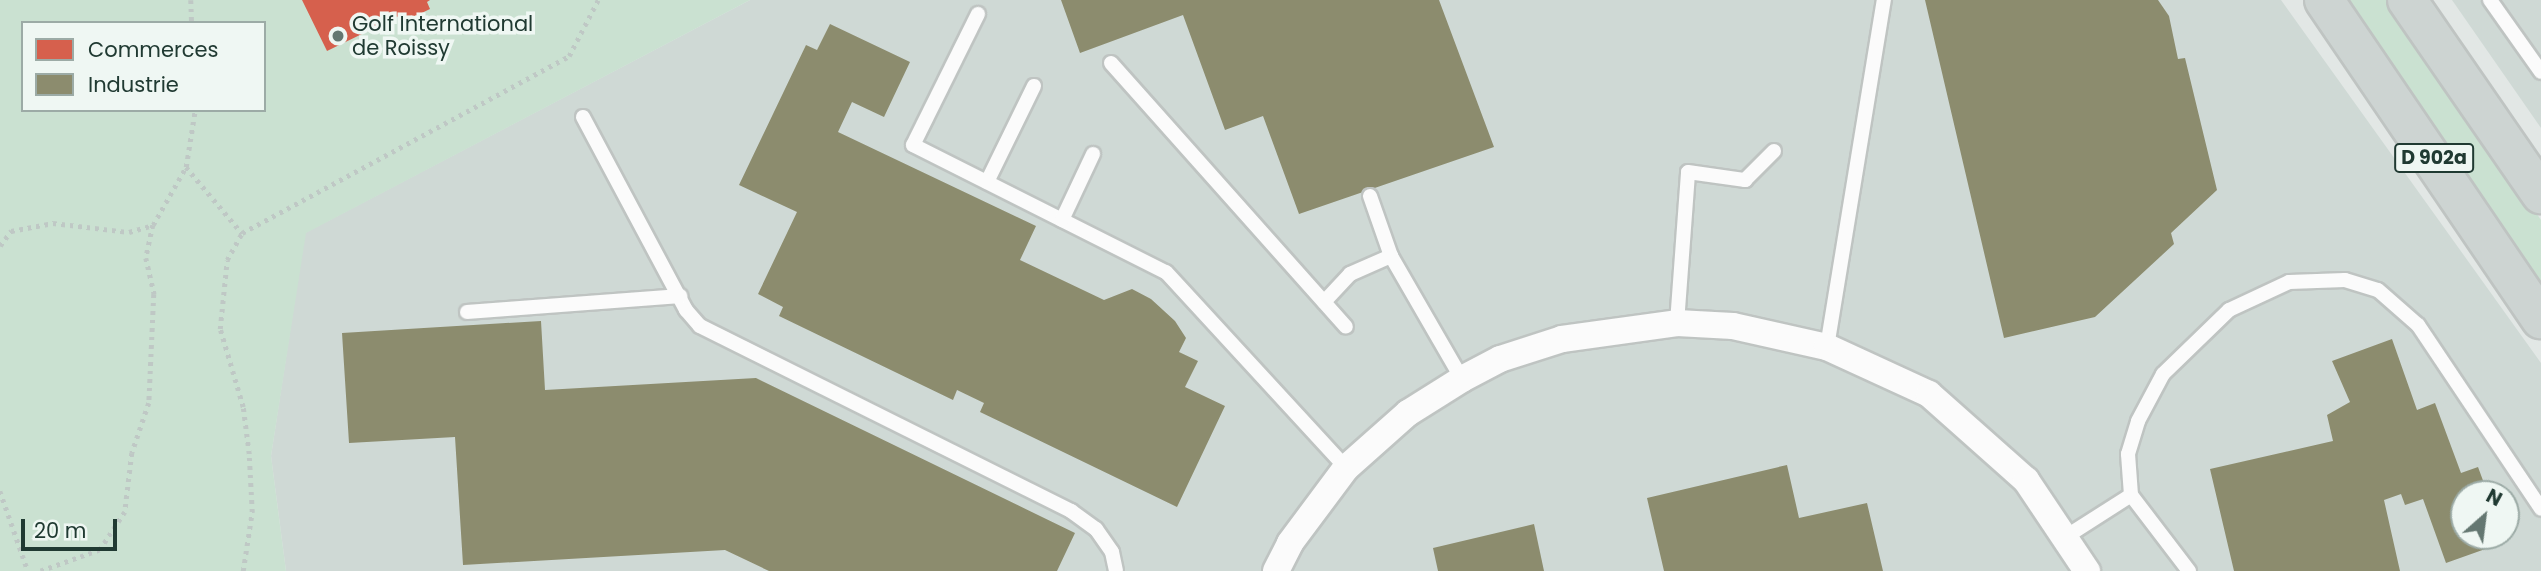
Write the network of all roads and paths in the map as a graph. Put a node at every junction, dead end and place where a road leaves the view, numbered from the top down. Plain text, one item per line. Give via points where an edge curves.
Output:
1 (191, 0) edge
2 (598, 0) edge
3 (1884, 0) edge
4 (2324, 0) edge
5 (2407, 0) edge
6 (2490, 0) edge
7 (978, 15) dead end
8 (192, 21) edge
9 (1111, 63) dead end
10 (2541, 72) edge
11 (1034, 86) dead end
12 (195, 112) edge
13 (583, 117) dead end
14 (1774, 151) dead end
15 (1093, 154) dead end
16 (186, 167) junction
17 (987, 182) junction
18 (2541, 194) edge
19 (1370, 197) dead end
20 (1062, 220) junction
21 (153, 225) junction
22 (242, 233) junction
23 (0, 246) edge
24 (1391, 256) junction
25 (680, 296) junction
26 (1324, 302) junction
27 (467, 312) dead end
28 (2541, 319) edge
29 (1677, 323) junction
30 (1346, 327) dead end
31 (1827, 347) junction
32 (1462, 379) junction
33 (1346, 468) junction
34 (0, 491) edge
35 (2131, 495) junction
36 (2541, 509) edge
37 (2067, 536) junction
38 (28, 571) edge
39 (41, 571) edge
40 (243, 571) edge
41 (1116, 571) edge
42 (1276, 571) edge
43 (2087, 571) edge
44 (2189, 571) edge

1 - 8 path
2 - 22 path via 569,56
3 - 31 lane
4 - 28 main road, D 902a
5 - 18 main road, D 902a
6 - 10 lane
7 - 17 lane via 913,145
9 - 26 lane
11 - 17 lane
12 - 16 path
13 - 25 lane
14 - 29 lane via 1745,180 1688,172
15 - 20 lane
16 - 21 path
16 - 22 path
17 - 20 lane
19 - 24 lane
20 - 33 lane via 1166,272
21 - 23 path via 129,232 53,223 11,231
21 - 39 path via 146,258 154,294 150,390 132,453 125,512 100,550
22 - 40 path via 227,260 220,329 243,407 249,454 252,512
24 - 26 lane via 1350,274
24 - 32 lane
25 - 27 lane
25 - 41 lane via 701,326 1071,511 1096,529 1112,552
26 - 30 lane
29 - 31 street via 1733,326
29 - 32 street via 1562,338 1500,359
31 - 37 street via 1929,394 2026,480
32 - 33 street via 1408,413
33 - 42 street via 1290,543
34 - 38 path
35 - 36 lane via 2128,454 2138,421 2163,374 2229,310 2289,282 2346,279 2378,290 2418,325
35 - 37 lane
35 - 44 lane
37 - 43 street

